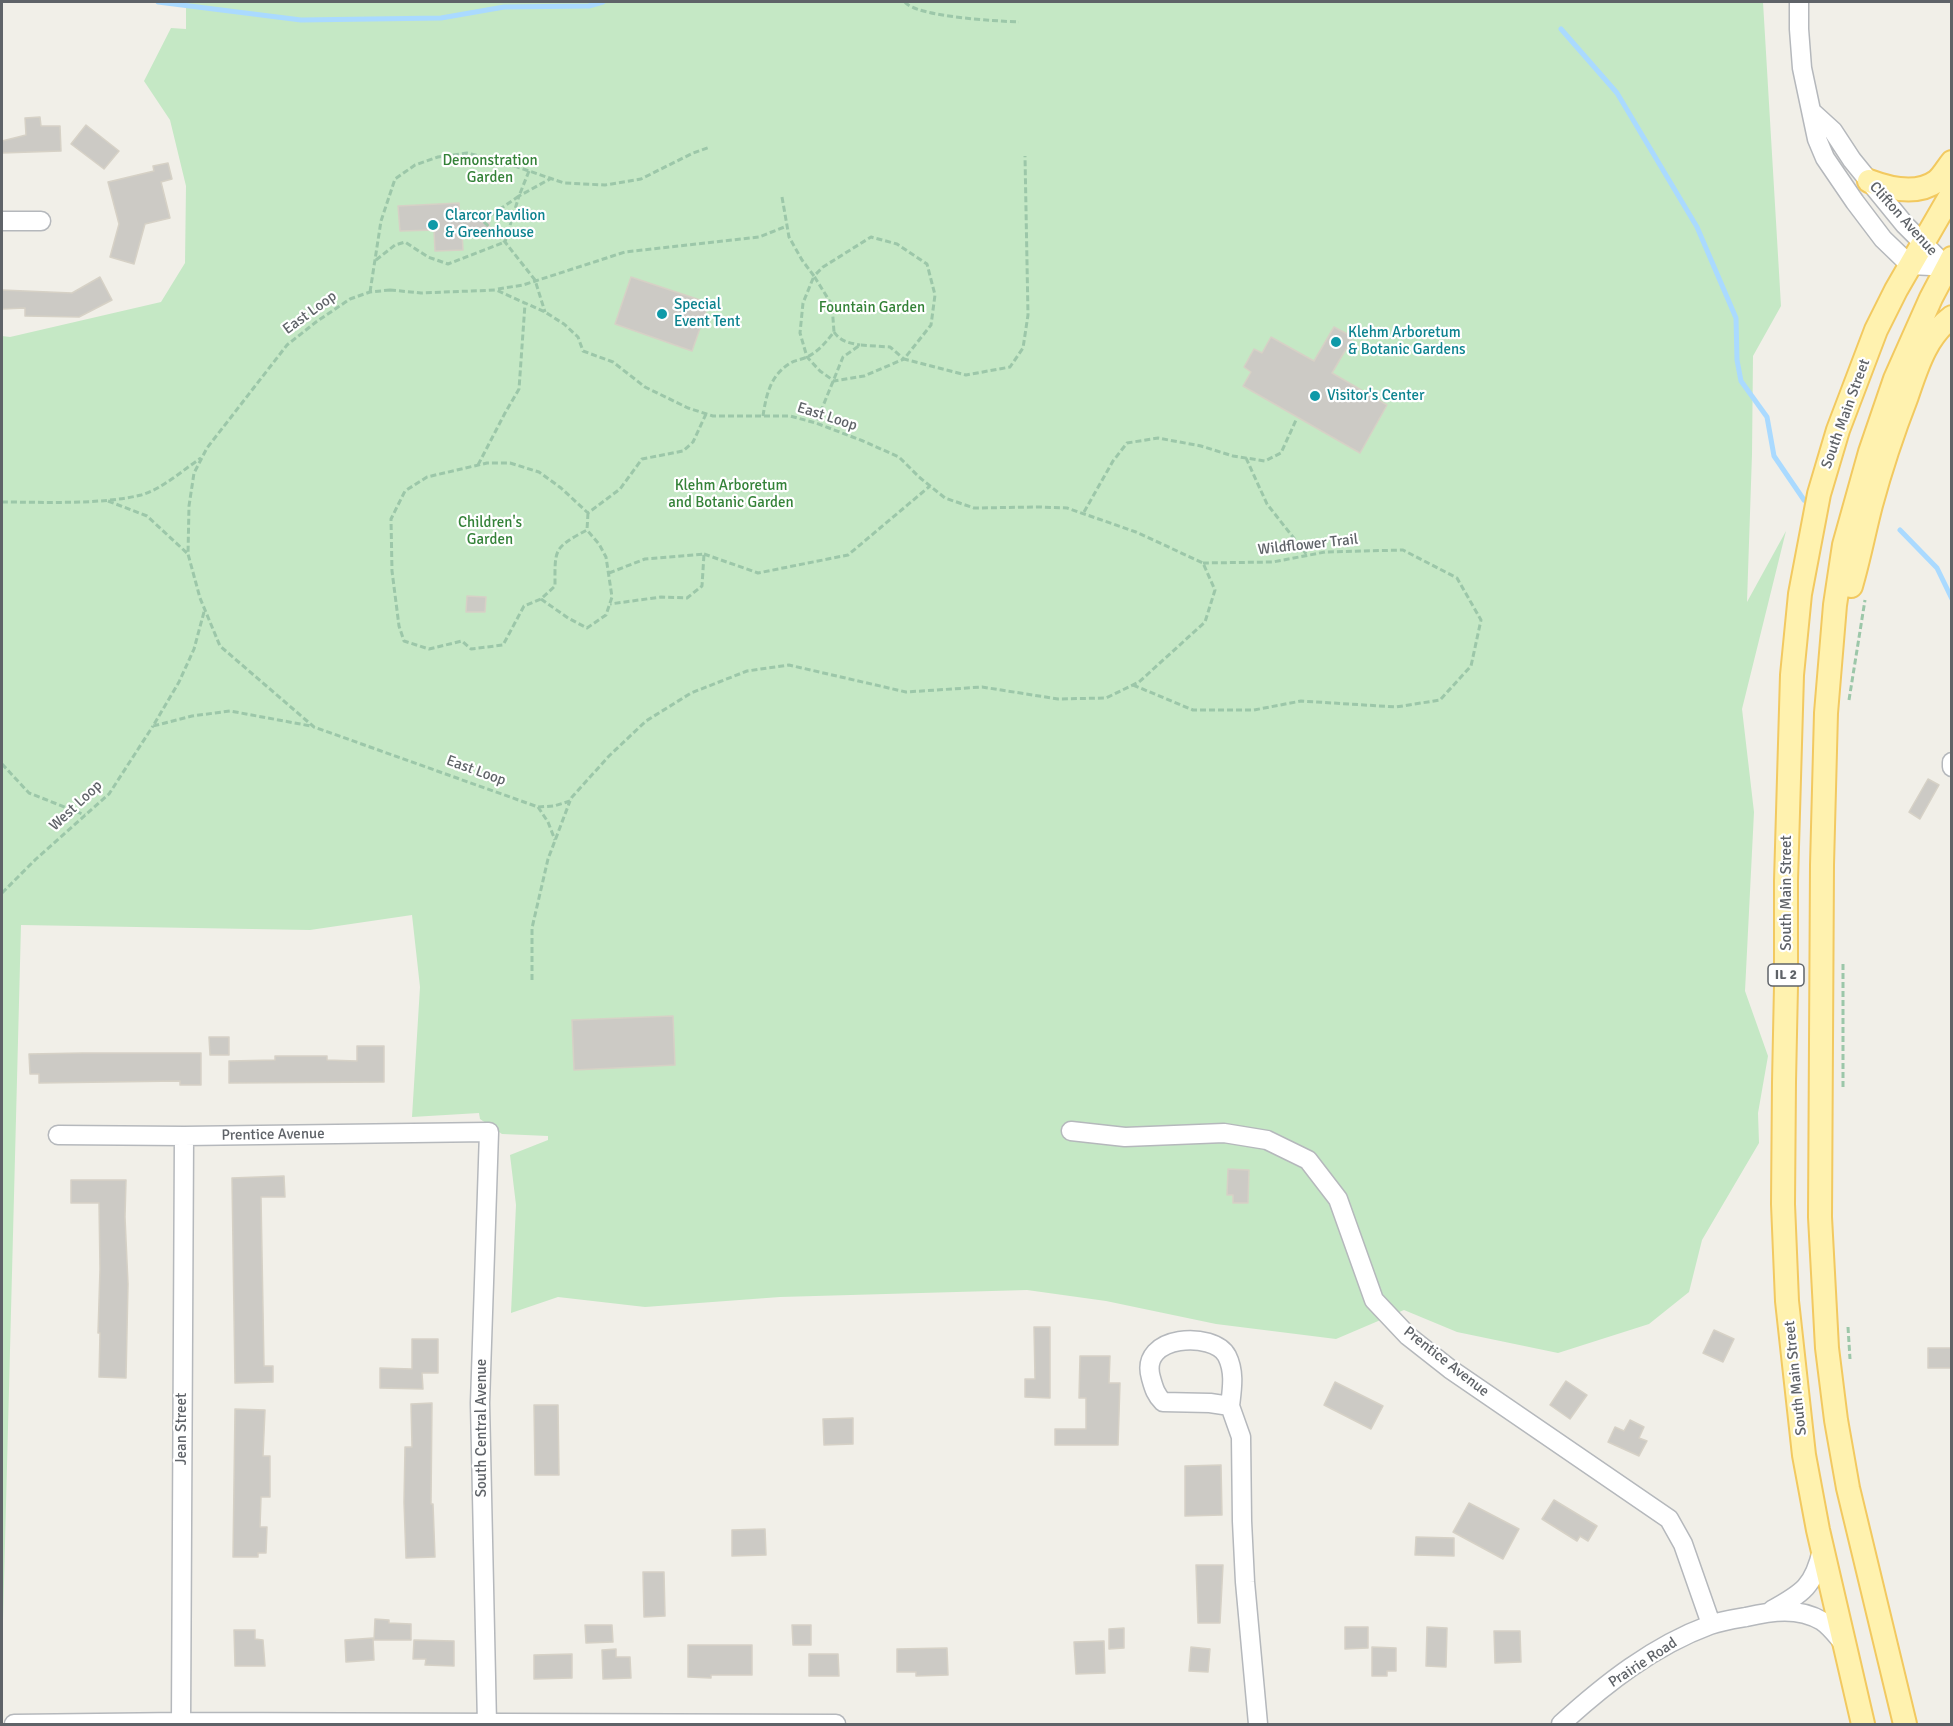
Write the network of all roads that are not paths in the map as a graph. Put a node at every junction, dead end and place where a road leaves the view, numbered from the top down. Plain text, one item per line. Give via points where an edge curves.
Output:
1 (1799, 2) edge
2 (1811, 111) junction
3 (1952, 162) edge
4 (1869, 182) junction
5 (1952, 193) edge
6 (2, 221) edge
7 (41, 221) dead end
8 (1923, 243) junction
9 (1950, 264) edge
10 (1910, 265) junction
11 (1952, 317) edge
12 (1830, 659) junction
13 (1952, 762) edge
14 (1952, 767) edge
15 (1071, 1131) dead end
16 (489, 1132) joint
17 (58, 1135) dead end
18 (184, 1136) junction
19 (1230, 1406) junction
20 (1823, 1549) junction
21 (1770, 1611) junction
22 (1711, 1624) junction
23 (1846, 1647) junction
24 (181, 1722) junction
25 (487, 1724) edge
26 (14, 1725) edge
27 (836, 1725) edge
28 (1258, 1725) edge
29 (1561, 1725) edge
30 (1863, 1725) edge
31 (1905, 1725) edge

1 - 2 street, Clifton Avenue via 1802,68
2 - 4 street, Clifton Avenue via 1833,131
2 - 10 street, Clifton Avenue via 1825,158 1883,239
3 - 4 main road via 1929,186 1898,189
4 - 8 street, Clifton Avenue
5 - 8 main road, South Main Street / IL 2
6 - 7 street
8 - 9 street, Clifton Avenue
8 - 10 main road, South Main Street / IL 2
9 - 10 street, Clifton Avenue
9 - 12 main road, IL 2 via 1895,378 1870,452 1844,544
10 - 20 main road, South Main Street / IL 2 via 1876,330 1838,430 1819,494 1800,594 1792,675 1783,1204 1787,1301 1804,1455
11 - 12 main road via 1928,345 1891,438
12 - 31 main road, IL 2 via 1822,865 1821,1217 1827,1348 1848,1488
13 - 14 street
15 - 22 street, Prentice Avenue via 1125,1137 1224,1133 1267,1140 1308,1161 1338,1199 1374,1300 1408,1336 1450,1369 1669,1519 1683,1544
16 - 18 street, Prentice Avenue
16 - 25 street, South Central Avenue via 480,1403
17 - 18 street, Prentice Avenue
18 - 24 street, Jean Street
19 - 19 street via 1163,1402 1155,1394 1149,1373 1150,1358 1161,1346 1184,1341 1208,1342 1226,1353 1233,1375
19 - 28 street via 1241,1437 1245,1582
20 - 21 street, Prairie Road via 1811,1583 1796,1597
20 - 23 main road, South Main Street / IL 2
21 - 22 street, Prairie Road
21 - 23 street, Prairie Road via 1791,1611 1821,1621
22 - 29 street, Prairie Road via 1666,1644 1591,1697
23 - 30 main road, South Main Street / IL 2
24 - 25 street
24 - 26 street
25 - 27 street

